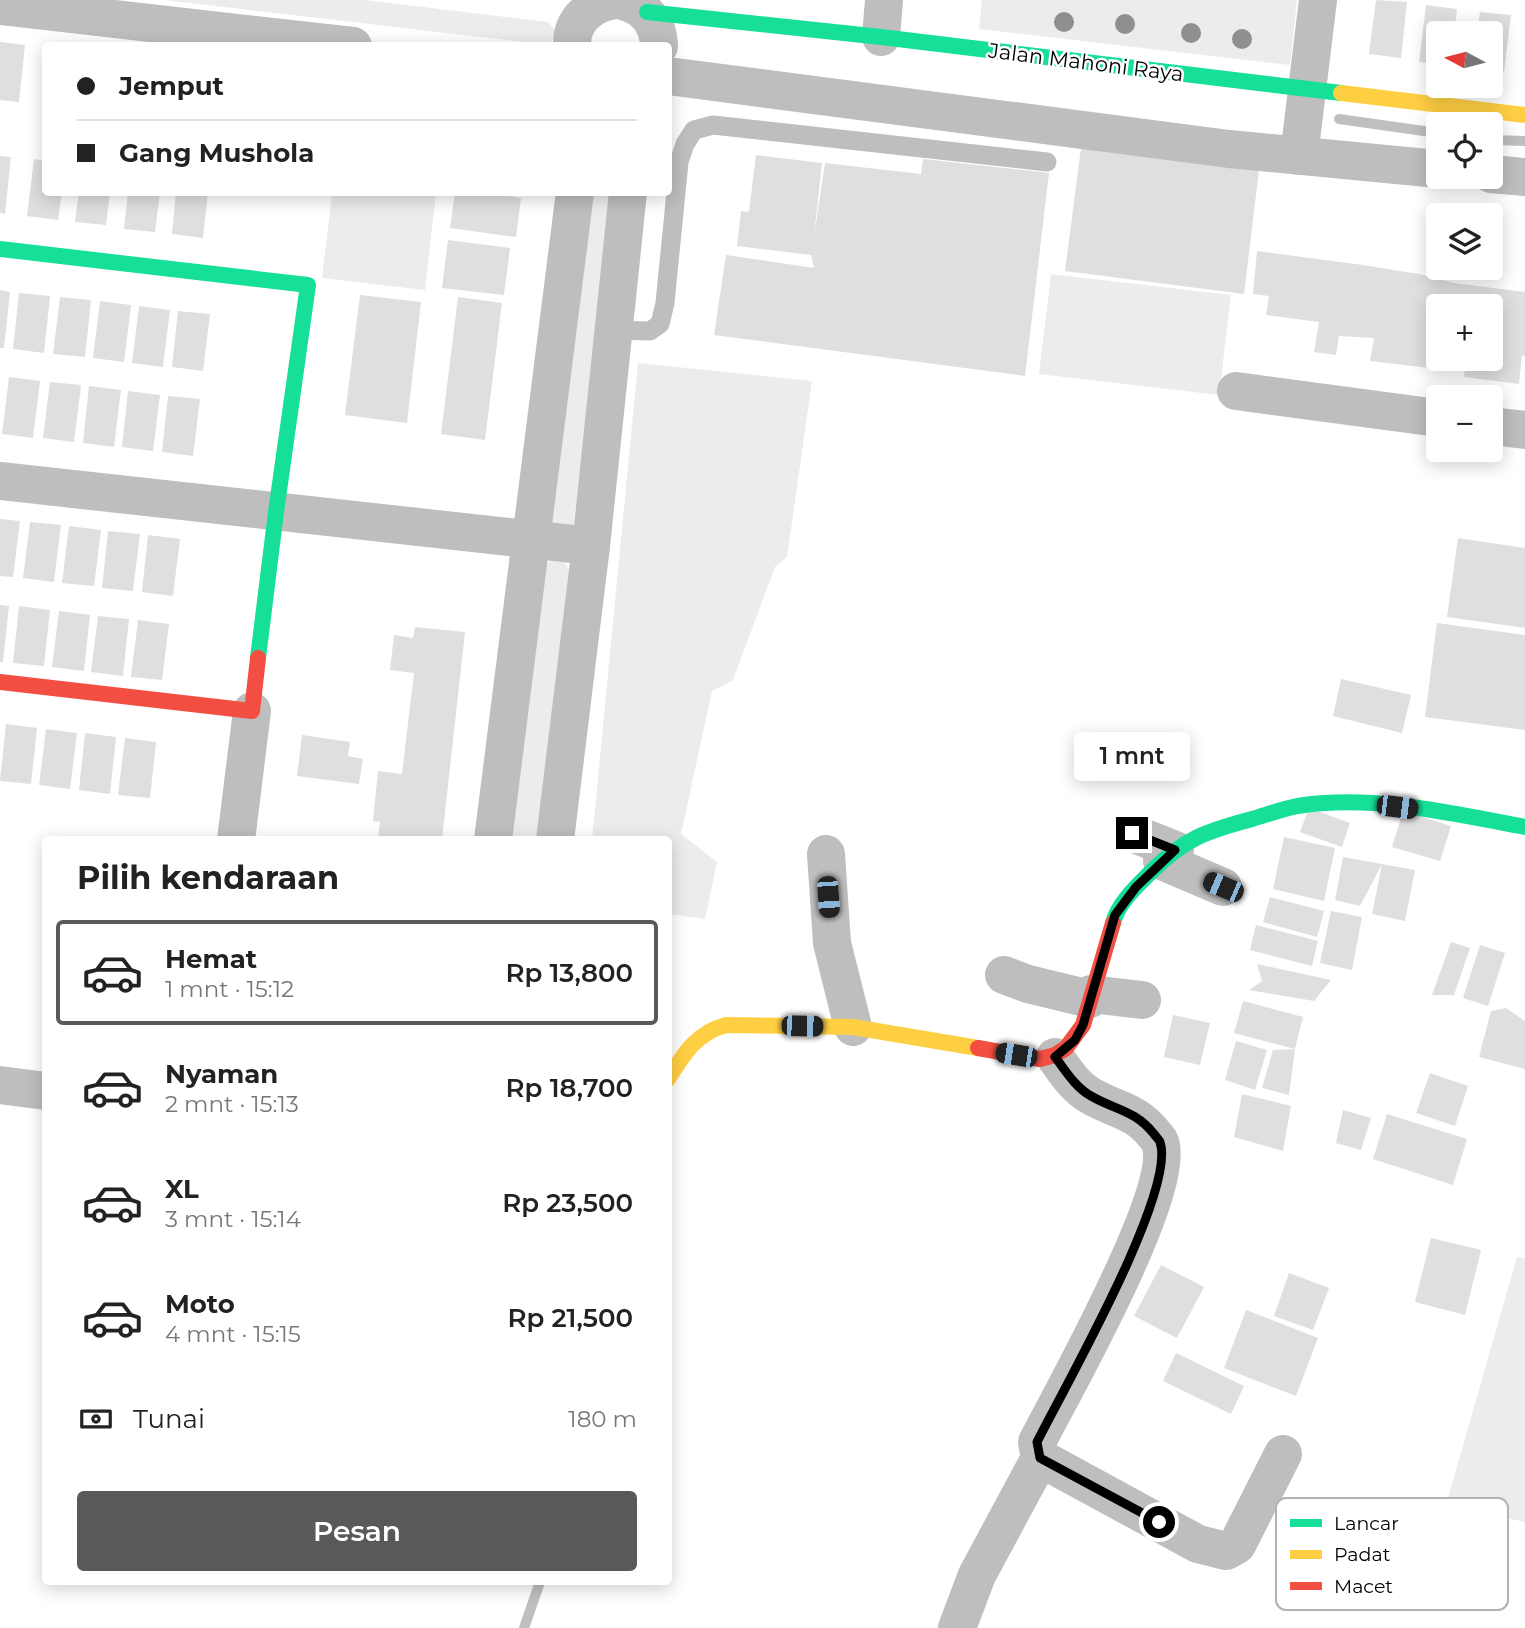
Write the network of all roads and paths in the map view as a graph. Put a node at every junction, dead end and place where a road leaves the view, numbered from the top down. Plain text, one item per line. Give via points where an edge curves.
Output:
1 (1318, 0) edge
2 (0, 6) edge
3 (622, 10) edge
4 (883, 18) edge
5 (318, 42) edge
6 (573, 42) edge
7 (672, 77) edge
8 (1306, 96) junction
9 (1525, 115) edge
10 (990, 118) junction
11 (1299, 152) junction
12 (986, 156) junction
13 (1047, 162) dead end
14 (1426, 168) edge
15 (1503, 175) edge
16 (1525, 177) edge
17 (574, 196) edge
18 (628, 196) edge
19 (0, 249) edge
20 (613, 330) junction
21 (1236, 391) dead end
22 (1426, 416) edge
23 (1503, 427) edge
24 (1525, 430) edge
25 (0, 481) edge
26 (276, 512) junction
27 (530, 539) junction
28 (591, 546) junction
29 (0, 682) edge
30 (252, 711) junction
31 (1525, 827) edge
32 (1132, 833) dead end
33 (236, 836) edge
34 (493, 836) edge
35 (555, 836) edge
36 (826, 854) dead end
37 (1169, 855) junction
38 (1223, 887) dead end
39 (1004, 975) dead end
40 (1091, 996) junction
41 (1142, 1000) dead end
42 (853, 1027) junction
43 (1055, 1057) junction
44 (672, 1073) edge
45 (0, 1085) edge
46 (42, 1090) edge
47 (1283, 1454) dead end
48 (1040, 1458) junction
49 (957, 1628) edge

1 - 8 street
2 - 5 street
3 - 4 street, Jalan Mahoni Raya
3 - 6 street via 588,10 577,23
4 - 8 street, Jalan Mahoni Raya
7 - 10 street
8 - 9 street, Jalan Mahoni Raya
8 - 11 street
10 - 11 street
10 - 12 lane
11 - 14 street
12 - 13 lane
12 - 20 lane via 713,125 694,130 679,162 660,324 650,331
15 - 16 street
17 - 27 street
18 - 20 street
19 - 26 street via 308,285
20 - 28 street
21 - 22 street
23 - 24 street
25 - 26 street
26 - 27 street
26 - 30 street
27 - 28 street
27 - 34 street
28 - 35 street
29 - 30 street
30 - 33 street
31 - 37 street via 1442,812 1326,802 1208,831
32 - 37 street
36 - 42 street via 832,943
37 - 38 street
37 - 40 street via 1115,915
39 - 40 street
40 - 41 street
40 - 43 street via 1075,1040
42 - 43 street via 1040,1059
42 - 44 street via 710,1028 690,1045
43 - 48 street via 1074,1083 1090,1095 1142,1119 1160,1142 1161,1172 1148,1214 1098,1328 1037,1442
45 - 46 street
47 - 48 street via 1237,1545 1226,1552 1198,1544
48 - 49 street via 977,1575

